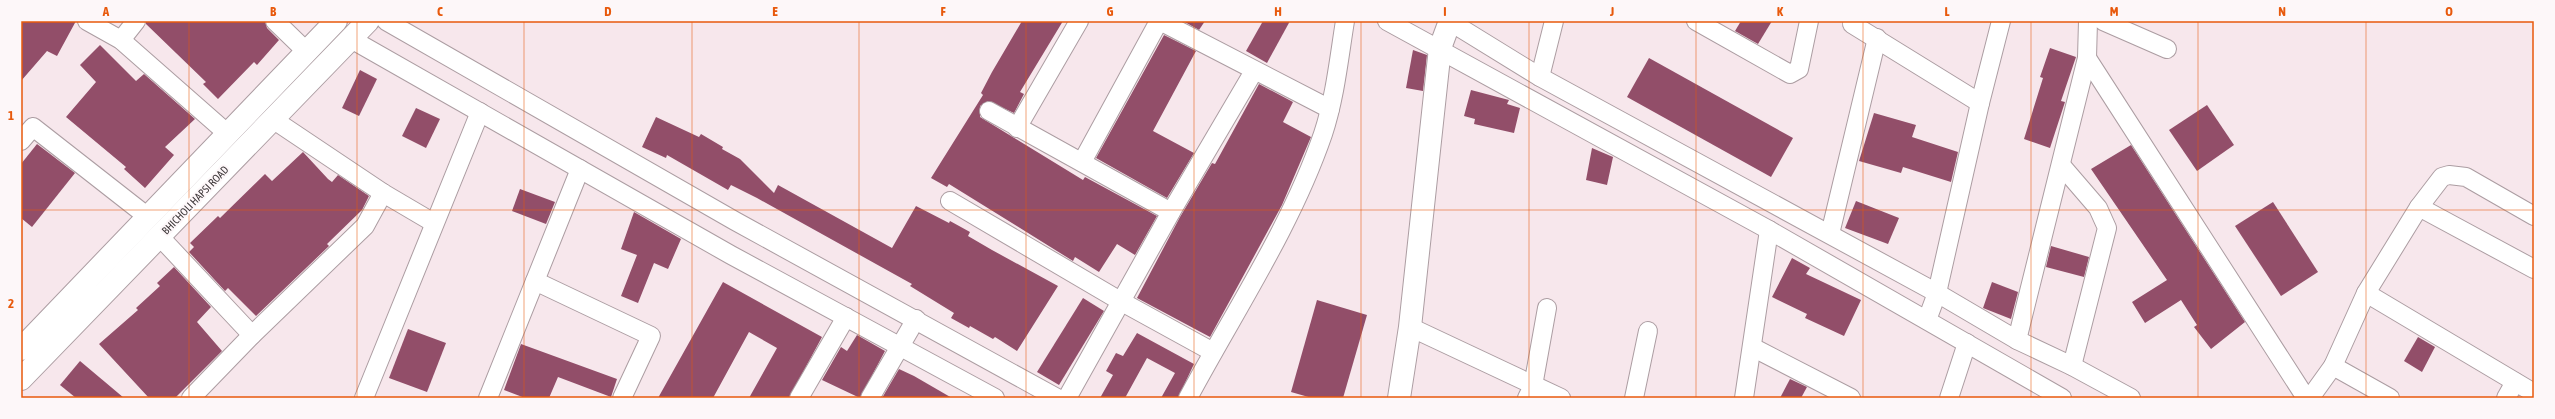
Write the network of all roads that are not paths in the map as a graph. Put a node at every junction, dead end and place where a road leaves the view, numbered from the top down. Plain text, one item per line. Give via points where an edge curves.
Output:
1 (87, 21) edge
2 (136, 21) edge
3 (275, 21) edge
4 (336, 21) edge
5 (368, 21) edge
6 (386, 21) edge
7 (1079, 21) edge
8 (1159, 21) edge
9 (1345, 21) edge
10 (1387, 21) edge
11 (1450, 21) edge
12 (1554, 21) edge
13 (1696, 21) edge
14 (1809, 21) edge
15 (2001, 21) edge
16 (2088, 21) edge
17 (2103, 21) edge
18 (1852, 24) dead end
19 (1877, 38) junction
20 (351, 39) junction
21 (121, 40) junction
22 (1440, 48) junction
23 (2167, 48) dead end
24 (307, 52) junction
25 (2087, 58) junction
26 (1254, 71) junction
27 (1540, 77) junction
28 (1980, 103) junction
29 (1330, 109) junction
30 (989, 111) dead end
31 (480, 112) junction
32 (274, 120) junction
33 (27, 124) edge
34 (1017, 128) junction
35 (228, 134) junction
36 (21, 141) edge
37 (1082, 162) junction
38 (2061, 165) junction
39 (580, 169) junction
40 (383, 192) junction
41 (950, 201) dead end
42 (2419, 207) junction
43 (1171, 212) junction
44 (2534, 216) edge
45 (148, 217) junction
46 (434, 223) junction
47 (1770, 230) junction
48 (1830, 234) junction
49 (160, 237) junction
50 (2534, 269) edge
51 (535, 281) junction
52 (1937, 293) junction
53 (2366, 293) junction
54 (1122, 302) junction
55 (1547, 308) dead end
56 (846, 317) junction
57 (916, 319) junction
58 (1927, 320) junction
59 (1410, 327) junction
60 (1648, 331) dead end
61 (252, 334) junction
62 (2017, 340) junction
63 (1967, 343) junction
64 (900, 346) junction
65 (1752, 347) junction
66 (21, 349) edge
67 (1212, 352) junction
68 (2072, 366) junction
69 (2333, 366) junction
70 (21, 379) edge
71 (2515, 382) junction
72 (1530, 392) edge
73 (2534, 393) edge
74 (190, 398) edge
75 (364, 398) edge
76 (488, 398) edge
77 (622, 398) edge
78 (799, 398) edge
79 (870, 398) edge
80 (995, 398) edge
81 (1057, 398) edge
82 (1067, 398) edge
83 (1188, 398) edge
84 (1399, 398) edge
85 (1560, 398) edge
86 (1634, 398) edge
87 (1744, 398) edge
88 (1850, 398) edge
89 (1949, 398) edge
90 (2062, 398) edge
91 (2131, 398) edge
92 (2306, 398) edge
93 (2310, 398) edge
94 (2390, 398) edge
95 (2506, 398) edge

1 - 21 street
2 - 21 street
3 - 24 street
4 - 24 street
5 - 20 street, BHICHOLI HAPSI ROAD
6 - 57 street via 735,221
7 - 34 street
8 - 26 street
8 - 37 street
9 - 29 street
10 - 22 street
11 - 22 street
11 - 27 street
12 - 27 street
13 - 14 street via 1790,74 1799,69
15 - 28 street
16 - 25 street
17 - 23 street
18 - 19 street
19 - 28 street
19 - 48 street
20 - 31 street
20 - 32 street, BHICHOLI HAPSI ROAD
21 - 35 street
22 - 47 street
22 - 59 street
24 - 35 street
25 - 38 street
25 - 92 street
26 - 29 street
26 - 43 street
27 - 48 street
28 - 52 street
29 - 67 street via 1302,187
30 - 34 street
31 - 39 street
31 - 46 street
32 - 40 street
32 - 49 street, BHICHOLI HAPSI ROAD
33 - 36 street
33 - 45 street
34 - 37 street
35 - 45 street
37 - 43 street
38 - 62 street
38 - 68 street via 2098,208 2107,228
39 - 51 street
39 - 56 street
40 - 46 street
40 - 61 street via 365,226
41 - 54 street
42 - 44 street via 2442,177 2449,175 2466,178
42 - 50 street
42 - 53 street
43 - 54 street
45 - 66 street
46 - 75 street
47 - 58 street
47 - 65 street
48 - 52 street
49 - 61 street
49 - 70 street, BHICHOLI HAPSI ROAD
51 - 76 street
51 - 77 street via 651,336
52 - 58 street
52 - 62 street
53 - 69 street
53 - 71 street
54 - 67 street
54 - 82 street
55 - 72 street
56 - 64 street
56 - 78 street
57 - 64 street
57 - 81 street
58 - 63 street
59 - 72 street
59 - 84 street
60 - 86 street
61 - 74 street
62 - 68 street
63 - 89 street
63 - 90 street
64 - 79 street
64 - 80 street
65 - 87 street
65 - 88 street
67 - 83 street
68 - 91 street
69 - 93 street
69 - 94 street
71 - 73 street
71 - 95 street
72 - 85 street

